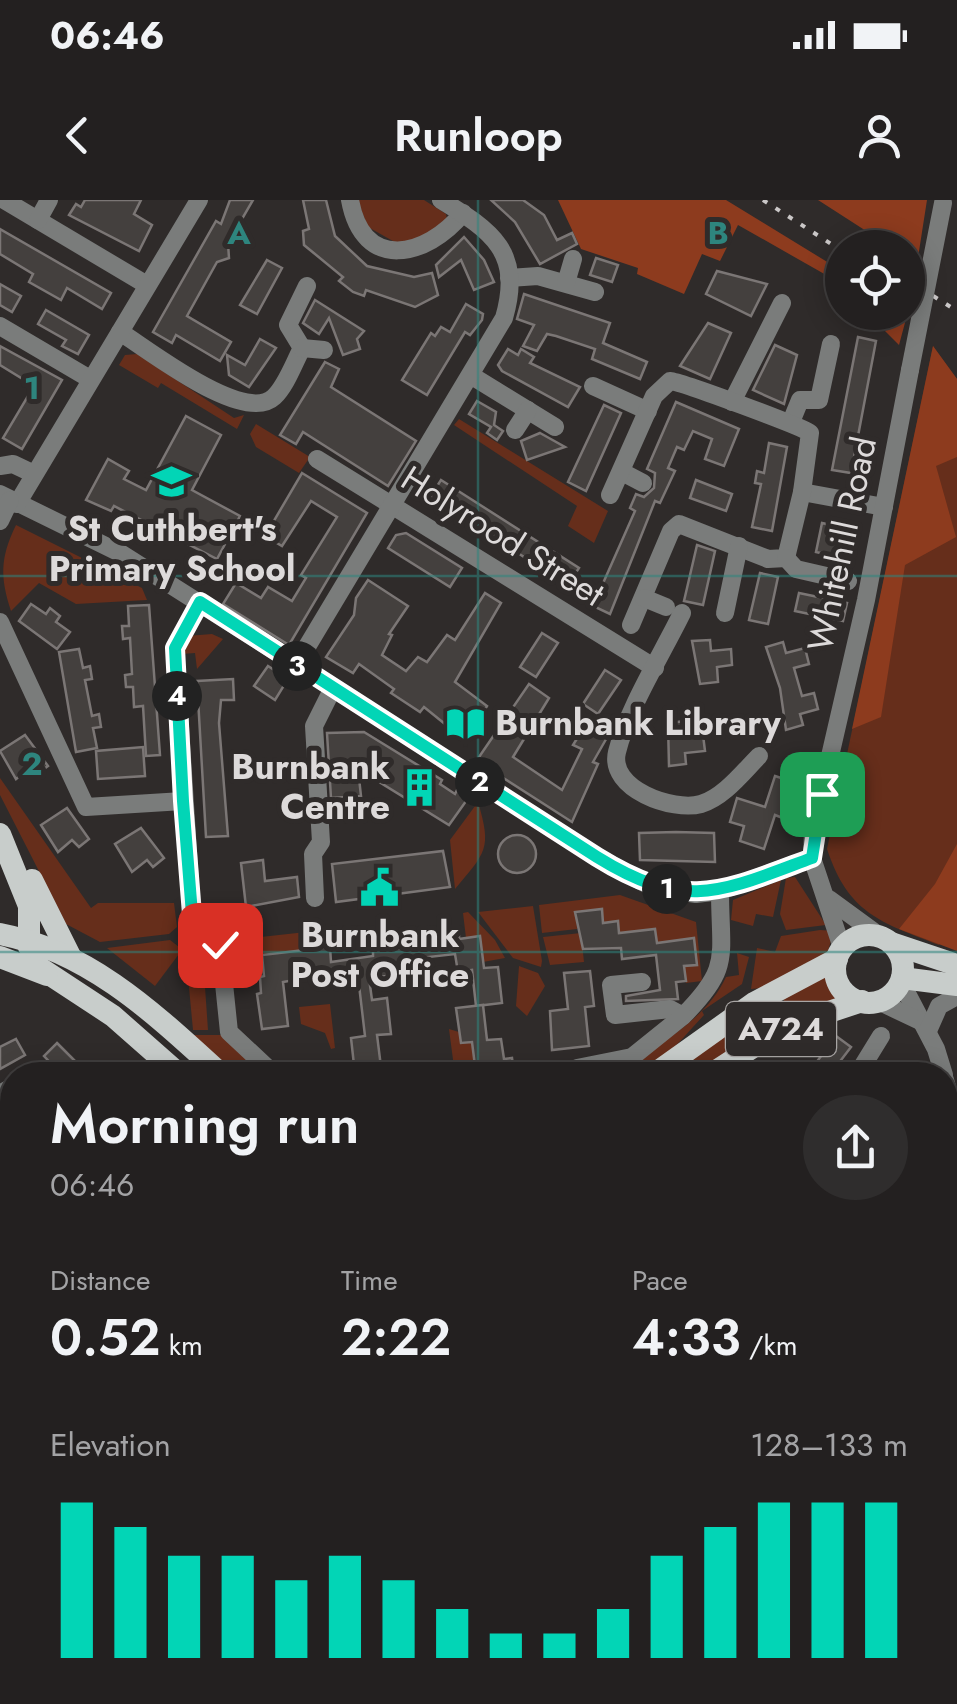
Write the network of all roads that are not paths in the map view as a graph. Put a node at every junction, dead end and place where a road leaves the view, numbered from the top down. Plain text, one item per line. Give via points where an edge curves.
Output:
1 (4, 200) edge
2 (50, 200) edge
3 (199, 200) edge
4 (350, 200) edge
5 (442, 200) edge
6 (944, 201) edge
7 (463, 213) junction
8 (38, 220) junction
9 (572, 259) dead end
10 (509, 278) junction
11 (566, 282) junction
12 (147, 285) junction
13 (307, 286) dead end
14 (595, 292) dead end
15 (782, 302) dead end
16 (0, 326) edge
17 (120, 332) junction
18 (831, 344) dead end
19 (302, 348) junction
20 (324, 350) dead end
21 (472, 376) junction
22 (90, 379) junction
23 (592, 386) dead end
24 (732, 402) junction
25 (528, 410) junction
26 (648, 411) junction
27 (790, 422) junction
28 (556, 426) dead end
29 (515, 430) dead end
30 (318, 459) dead end
31 (0, 466) edge
32 (622, 472) junction
33 (34, 474) junction
34 (644, 483) dead end
35 (802, 492) junction
36 (610, 495) dead end
37 (9, 499) edge
38 (392, 506) junction
39 (884, 507) junction
40 (0, 521) edge
41 (740, 546) junction
42 (786, 558) junction
43 (848, 581) dead end
44 (644, 598) junction
45 (200, 602) junction
46 (725, 613) dead end
47 (0, 622) edge
48 (632, 625) dead end
49 (296, 665) junction
50 (655, 668) junction
51 (333, 688) junction
52 (760, 756) dead end
53 (183, 801) junction
54 (0, 834) edge
55 (9, 856) junction
56 (812, 858) junction
57 (0, 890) edge
58 (720, 891) junction
59 (315, 898) dead end
60 (829, 898) junction
61 (0, 934) edge
62 (29, 940) junction
63 (886, 940) junction
64 (839, 954) junction
65 (0, 956) edge
66 (70, 956) junction
67 (957, 964) edge
68 (50, 975) junction
69 (902, 980) junction
70 (642, 982) dead end
71 (957, 985) edge
72 (957, 996) edge
73 (870, 1001) junction
74 (682, 1016) junction
75 (925, 1027) junction
76 (882, 1036) dead end
77 (165, 1062) edge
78 (207, 1062) edge
79 (260, 1062) edge
80 (607, 1062) edge
81 (671, 1062) edge
82 (730, 1062) edge
83 (865, 1062) edge
84 (938, 1062) edge

1 - 8 street
2 - 8 street
3 - 12 street
4 - 7 street via 353,216 374,242 410,252 444,236
5 - 7 street
6 - 39 street, Whitehill Road, bridge
7 - 10 street via 500,244
8 - 12 street
9 - 11 street
10 - 11 street
10 - 21 street via 504,318
11 - 14 street
12 - 17 street
13 - 19 street via 288,325
15 - 24 street
16 - 22 street
17 - 19 street via 249,405 275,396
17 - 22 street
18 - 27 street via 819,400 800,400
19 - 20 street
21 - 25 street
21 - 38 street
22 - 33 street
23 - 26 street
24 - 26 street via 670,381 660,386
24 - 27 street
25 - 28 street
25 - 29 street
26 - 32 street
27 - 35 street via 810,433
30 - 38 street, Holyrood Street
31 - 33 street
32 - 34 street
32 - 36 street
33 - 37 street
35 - 39 street
35 - 42 street
37 - 40 street
37 - 45 street via 122,554
38 - 49 street
38 - 50 street, Holyrood Street
39 - 56 street, Whitehill Road
41 - 42 street
41 - 44 street via 679,524
41 - 46 street
42 - 43 street via 796,569
44 - 48 street
44 - 50 street via 674,610
45 - 49 street
45 - 53 street via 175,648
47 - 53 street via 86,808
49 - 51 street
50 - 52 street via 616,753 628,787 686,806 702,804
51 - 58 street via 621,872 652,887
51 - 59 street via 314,726 322,842 312,854
53 - 79 street via 192,914 220,945 227,1026
54 - 55 main road
55 - 57 main road
55 - 62 main road via 29,906
55 - 66 main road via 30,876
56 - 58 street
56 - 60 street, Whitehill Road
58 - 74 street via 720,972
60 - 63 street
60 - 64 street, Whitehill Road
61 - 62 main road
62 - 65 main road
62 - 66 main road
62 - 68 main road via 36,963
63 - 64 main road, A724 via 860,936
63 - 67 main road
63 - 69 main road via 902,959
64 - 73 main road, A724 via 840,986
64 - 81 main road, A724
65 - 68 main road
66 - 78 main road via 108,978
68 - 77 main road via 113,1016
69 - 71 main road
69 - 73 main road, A724
69 - 75 street
70 - 74 street via 611,985 615,1015 670,1009
72 - 75 street via 939,1006
73 - 75 street
73 - 82 main road, A724 via 784,1027
74 - 80 street via 632,1057
75 - 84 street
76 - 83 street

